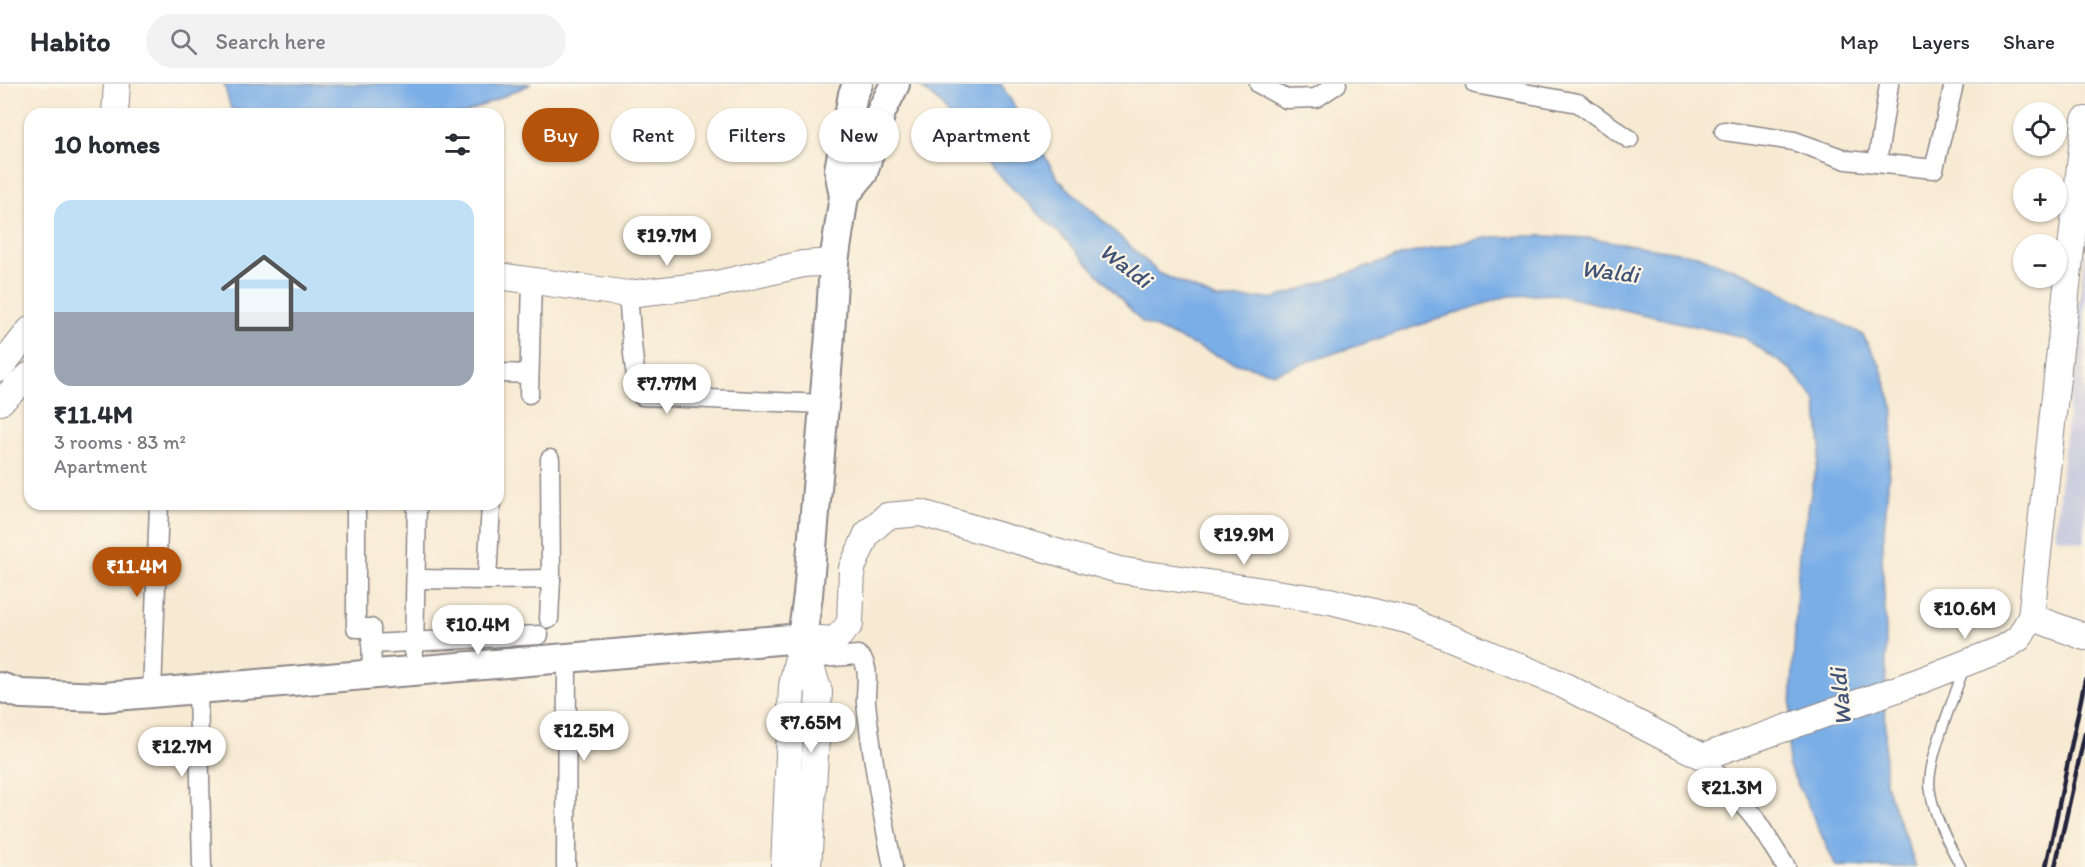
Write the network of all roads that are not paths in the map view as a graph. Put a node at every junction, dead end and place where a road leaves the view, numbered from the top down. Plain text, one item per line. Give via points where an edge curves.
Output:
1 (117, 84) edge
2 (895, 84) edge
3 (1259, 84) edge
4 (1337, 84) edge
5 (1475, 84) edge
6 (1889, 84) edge
7 (1954, 84) edge
8 (855, 89) edge
9 (115, 108) edge
10 (2085, 120) edge
11 (1724, 131) dead end
12 (1629, 139) dead end
13 (1877, 164) junction
14 (844, 196) junction
15 (834, 262) junction
16 (504, 277) edge
17 (532, 280) junction
18 (628, 294) junction
19 (24, 338) edge
20 (0, 368) edge
21 (504, 373) edge
22 (530, 374) junction
23 (24, 380) edge
24 (529, 394) dead end
25 (0, 402) edge
26 (823, 404) junction
27 (550, 459) dead end
28 (159, 510) edge
29 (356, 510) edge
30 (417, 510) edge
31 (491, 510) edge
32 (416, 579) junction
33 (552, 579) junction
34 (487, 580) junction
35 (2031, 617) junction
36 (2085, 637) edge
37 (414, 642) junction
38 (371, 644) junction
39 (805, 648) junction
40 (567, 658) junction
41 (1966, 663) junction
42 (414, 670) junction
43 (372, 674) junction
44 (0, 687) edge
45 (198, 689) junction
46 (152, 693) junction
47 (1703, 758) junction
48 (202, 867) edge
49 (566, 867) edge
50 (784, 867) edge
51 (808, 867) edge
52 (893, 867) edge
53 (1786, 867) edge
54 (1961, 867) edge

1 - 9 street
2 - 14 main road via 881,112 863,173
3 - 4 street via 1286,99 1316,98
5 - 12 street via 1578,103
6 - 13 street
7 - 13 street via 1934,169
8 - 14 main road via 839,170
10 - 35 street
11 - 13 street via 1794,141 1847,160
14 - 15 main road
15 - 18 street via 803,264 717,284
15 - 26 main road
16 - 17 street
17 - 18 street
17 - 22 street
18 - 26 street via 642,396
19 - 20 street
21 - 22 street
22 - 24 street
23 - 25 street
26 - 39 main road
27 - 33 street
28 - 46 street
29 - 38 street via 356,628 371,628
30 - 32 street
31 - 34 street
32 - 34 street
32 - 37 street
33 - 34 street
33 - 37 street via 544,627
35 - 36 street
35 - 41 street via 2019,638
37 - 38 street
37 - 42 street
38 - 43 street
39 - 40 main road
39 - 47 street via 835,640 850,624 852,567 867,534 887,516 921,513 1119,570 1330,601 1410,621 1561,684
39 - 50 street via 792,686
39 - 51 street via 819,692
39 - 52 street via 858,655 866,665 867,712
40 - 42 main road
40 - 49 street
41 - 47 street
41 - 54 lane via 1931,766 1929,788 1936,816
42 - 43 main road
43 - 45 main road
44 - 46 main road via 21,694 104,697
45 - 46 main road
45 - 48 street
47 - 53 street via 1754,817

